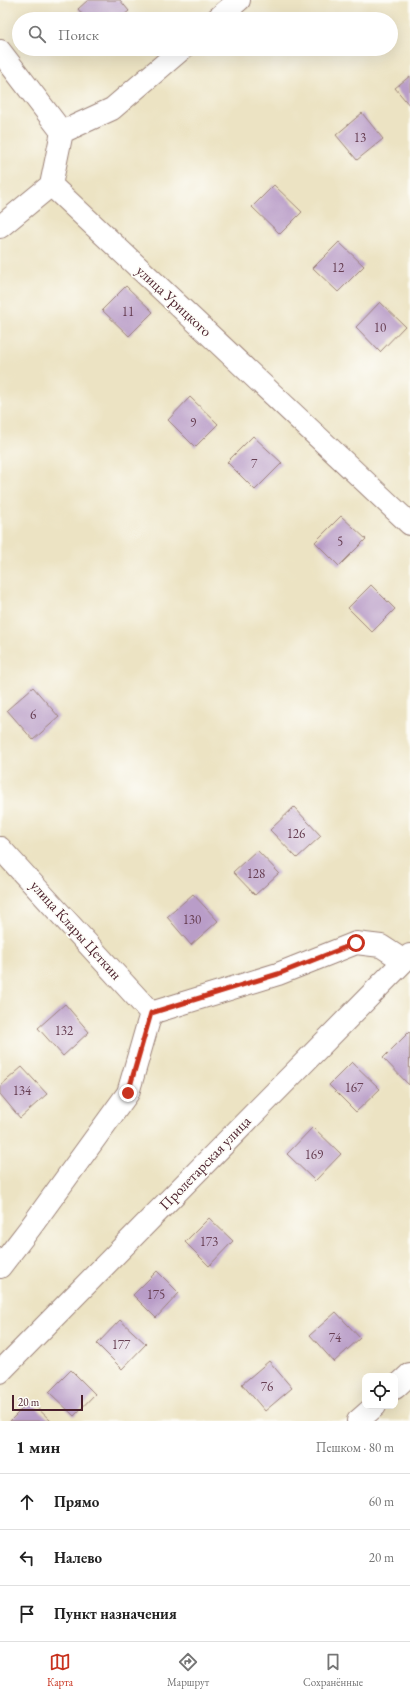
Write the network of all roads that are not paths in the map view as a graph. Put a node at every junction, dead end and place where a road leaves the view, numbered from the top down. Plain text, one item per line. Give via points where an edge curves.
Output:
1 (239, 0) edge
2 (225, 12) edge
3 (0, 51) edge
4 (174, 56) edge
5 (62, 132) junction
6 (51, 185) junction
7 (0, 227) edge
8 (410, 524) edge
9 (0, 848) edge
10 (407, 958) edge
11 (151, 1013) junction
12 (0, 1267) edge
13 (0, 1372) edge
14 (410, 1374) edge
15 (398, 1385) edge
16 (372, 1409) edge
17 (358, 1421) edge

1 - 2 street
3 - 5 street
4 - 5 street via 112,109
5 - 6 street
6 - 7 street
6 - 8 street, улица Урицкого
9 - 11 street, улица Клары Цеткин
10 - 11 street via 381,946 356,943 278,974
10 - 13 street, Пролетарская улица
11 - 12 street via 128,1093
14 - 15 street
16 - 17 street

